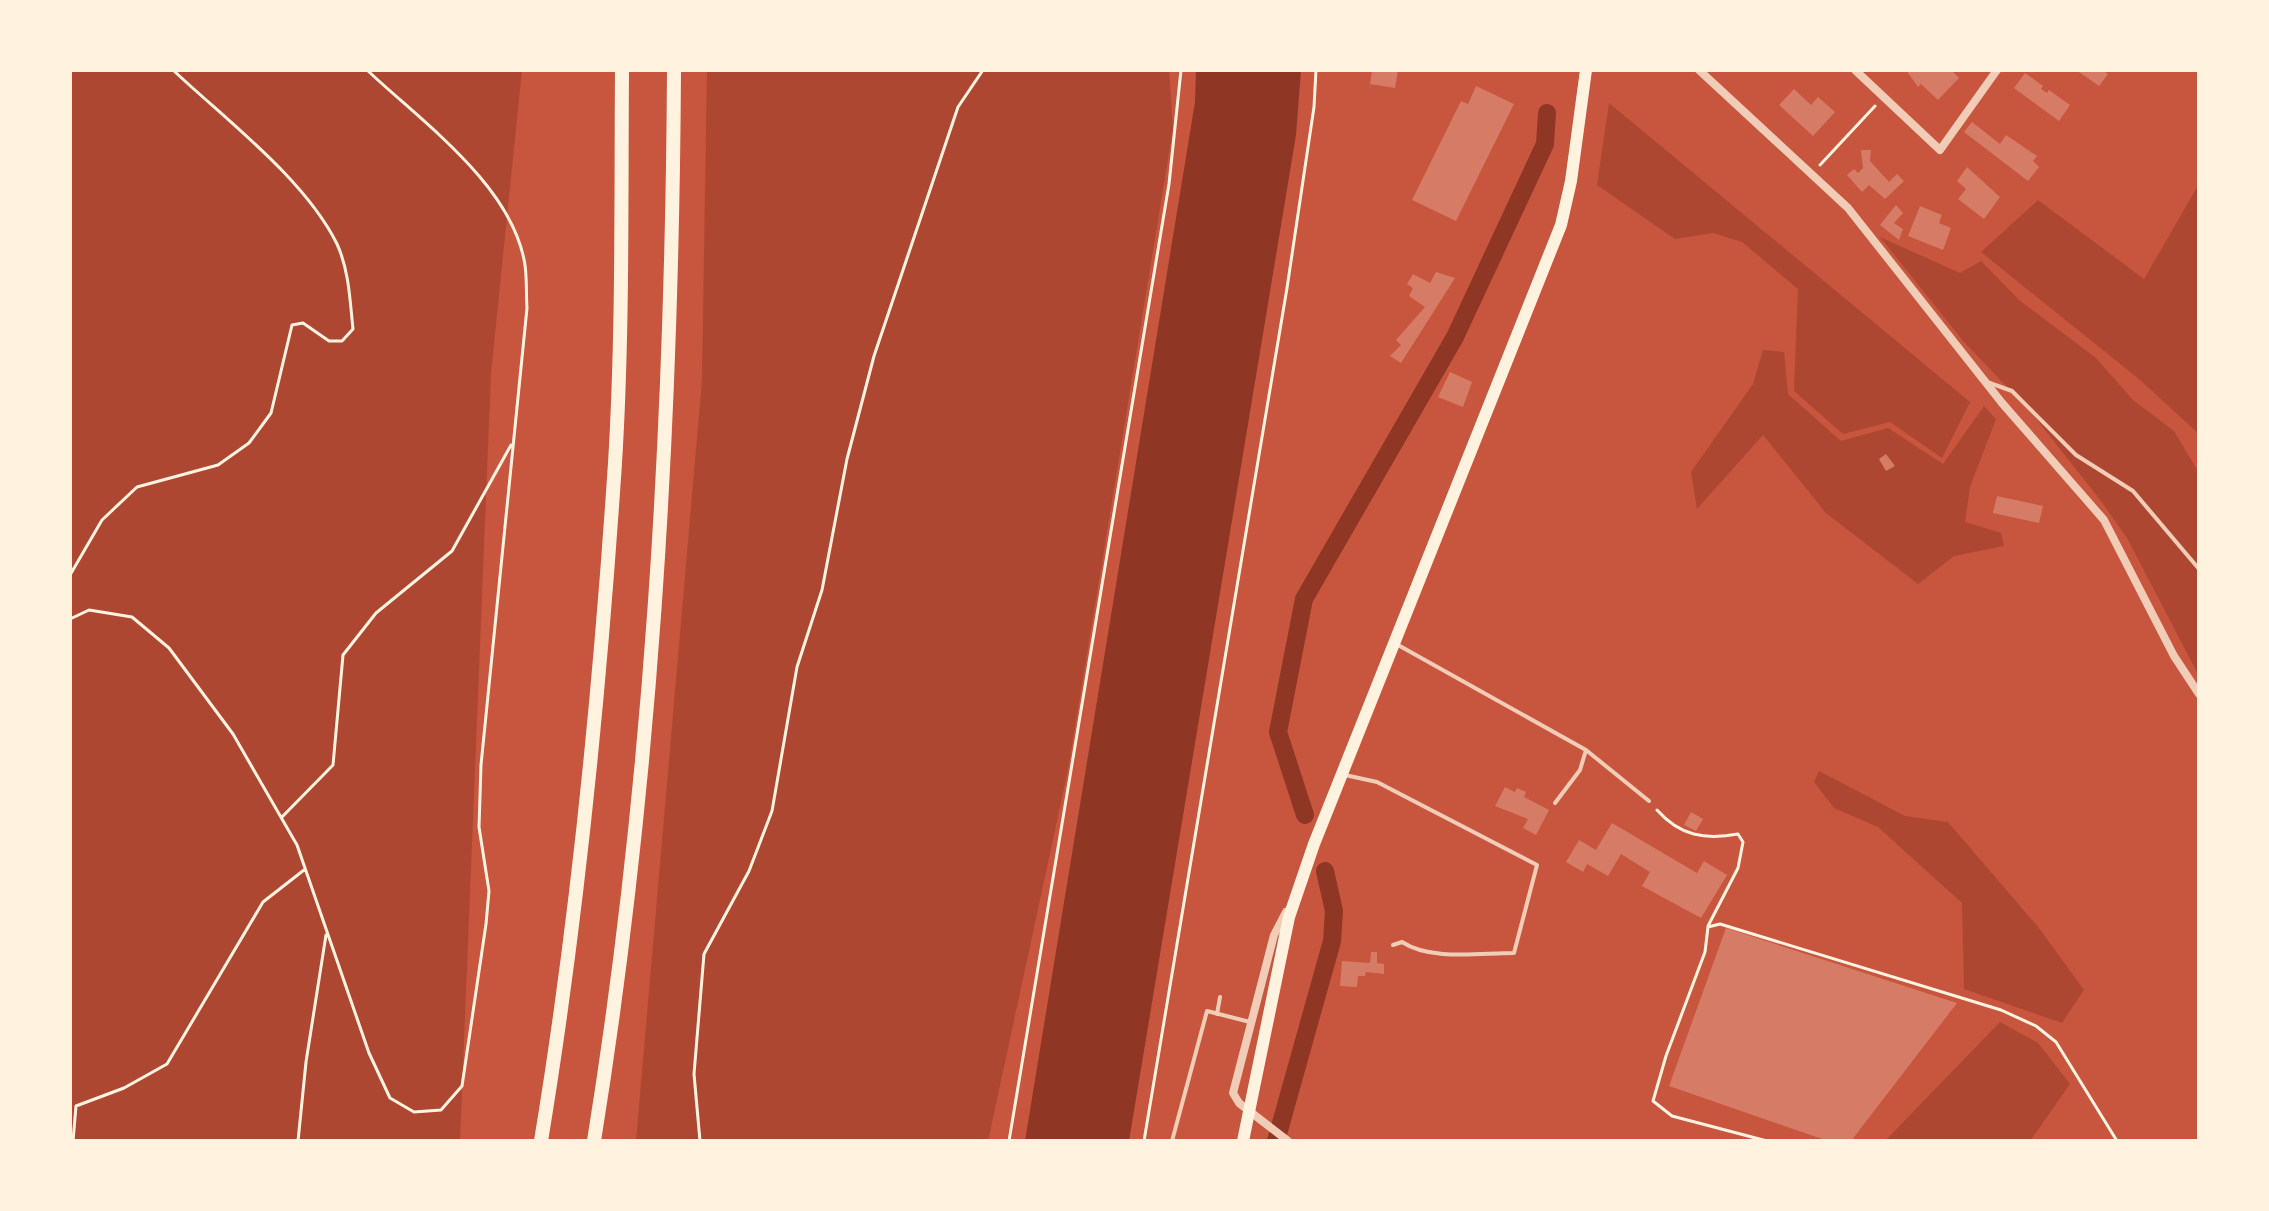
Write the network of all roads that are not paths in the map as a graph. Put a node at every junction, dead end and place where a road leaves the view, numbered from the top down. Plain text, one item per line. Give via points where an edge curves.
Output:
1 (622, 70) edge
2 (674, 70) edge
3 (1586, 70) edge
4 (1699, 70) edge
5 (1855, 70) edge
6 (1997, 70) edge
7 (1985, 382) junction
8 (2199, 569) edge
9 (1395, 644) junction
10 (2199, 694) edge
11 (1586, 750) junction
12 (1343, 775) junction
13 (1649, 801) road end
14 (1555, 803) dead end
15 (1301, 882) junction
16 (1393, 945) dead end
17 (1220, 997) dead end
18 (1217, 1014) junction
19 (1250, 1022) junction
20 (1250, 1110) junction
21 (1287, 1140) edge
22 (541, 1141) edge
23 (594, 1141) edge
24 (1172, 1141) edge
25 (1243, 1141) edge

1 - 22 highway via 615,460 590,756
2 - 23 highway via 665,442 645,744
3 - 9 main road via 1561,225
4 - 7 street via 1848,208
5 - 6 street via 1940,150
7 - 8 lane via 2012,391 2076,455 2133,491
7 - 10 street via 2104,520
9 - 11 lane
9 - 12 main road
11 - 13 lane
11 - 14 lane via 1580,770
12 - 15 main road
12 - 16 lane via 1377,782 1537,865 1514,953 1448,953 1412,949 1402,942
15 - 19 street via 1274,935
15 - 20 main road via 1289,917
17 - 18 lane
18 - 19 lane
18 - 24 lane via 1207,1011
19 - 20 street via 1233,1093
20 - 21 street
20 - 25 main road

